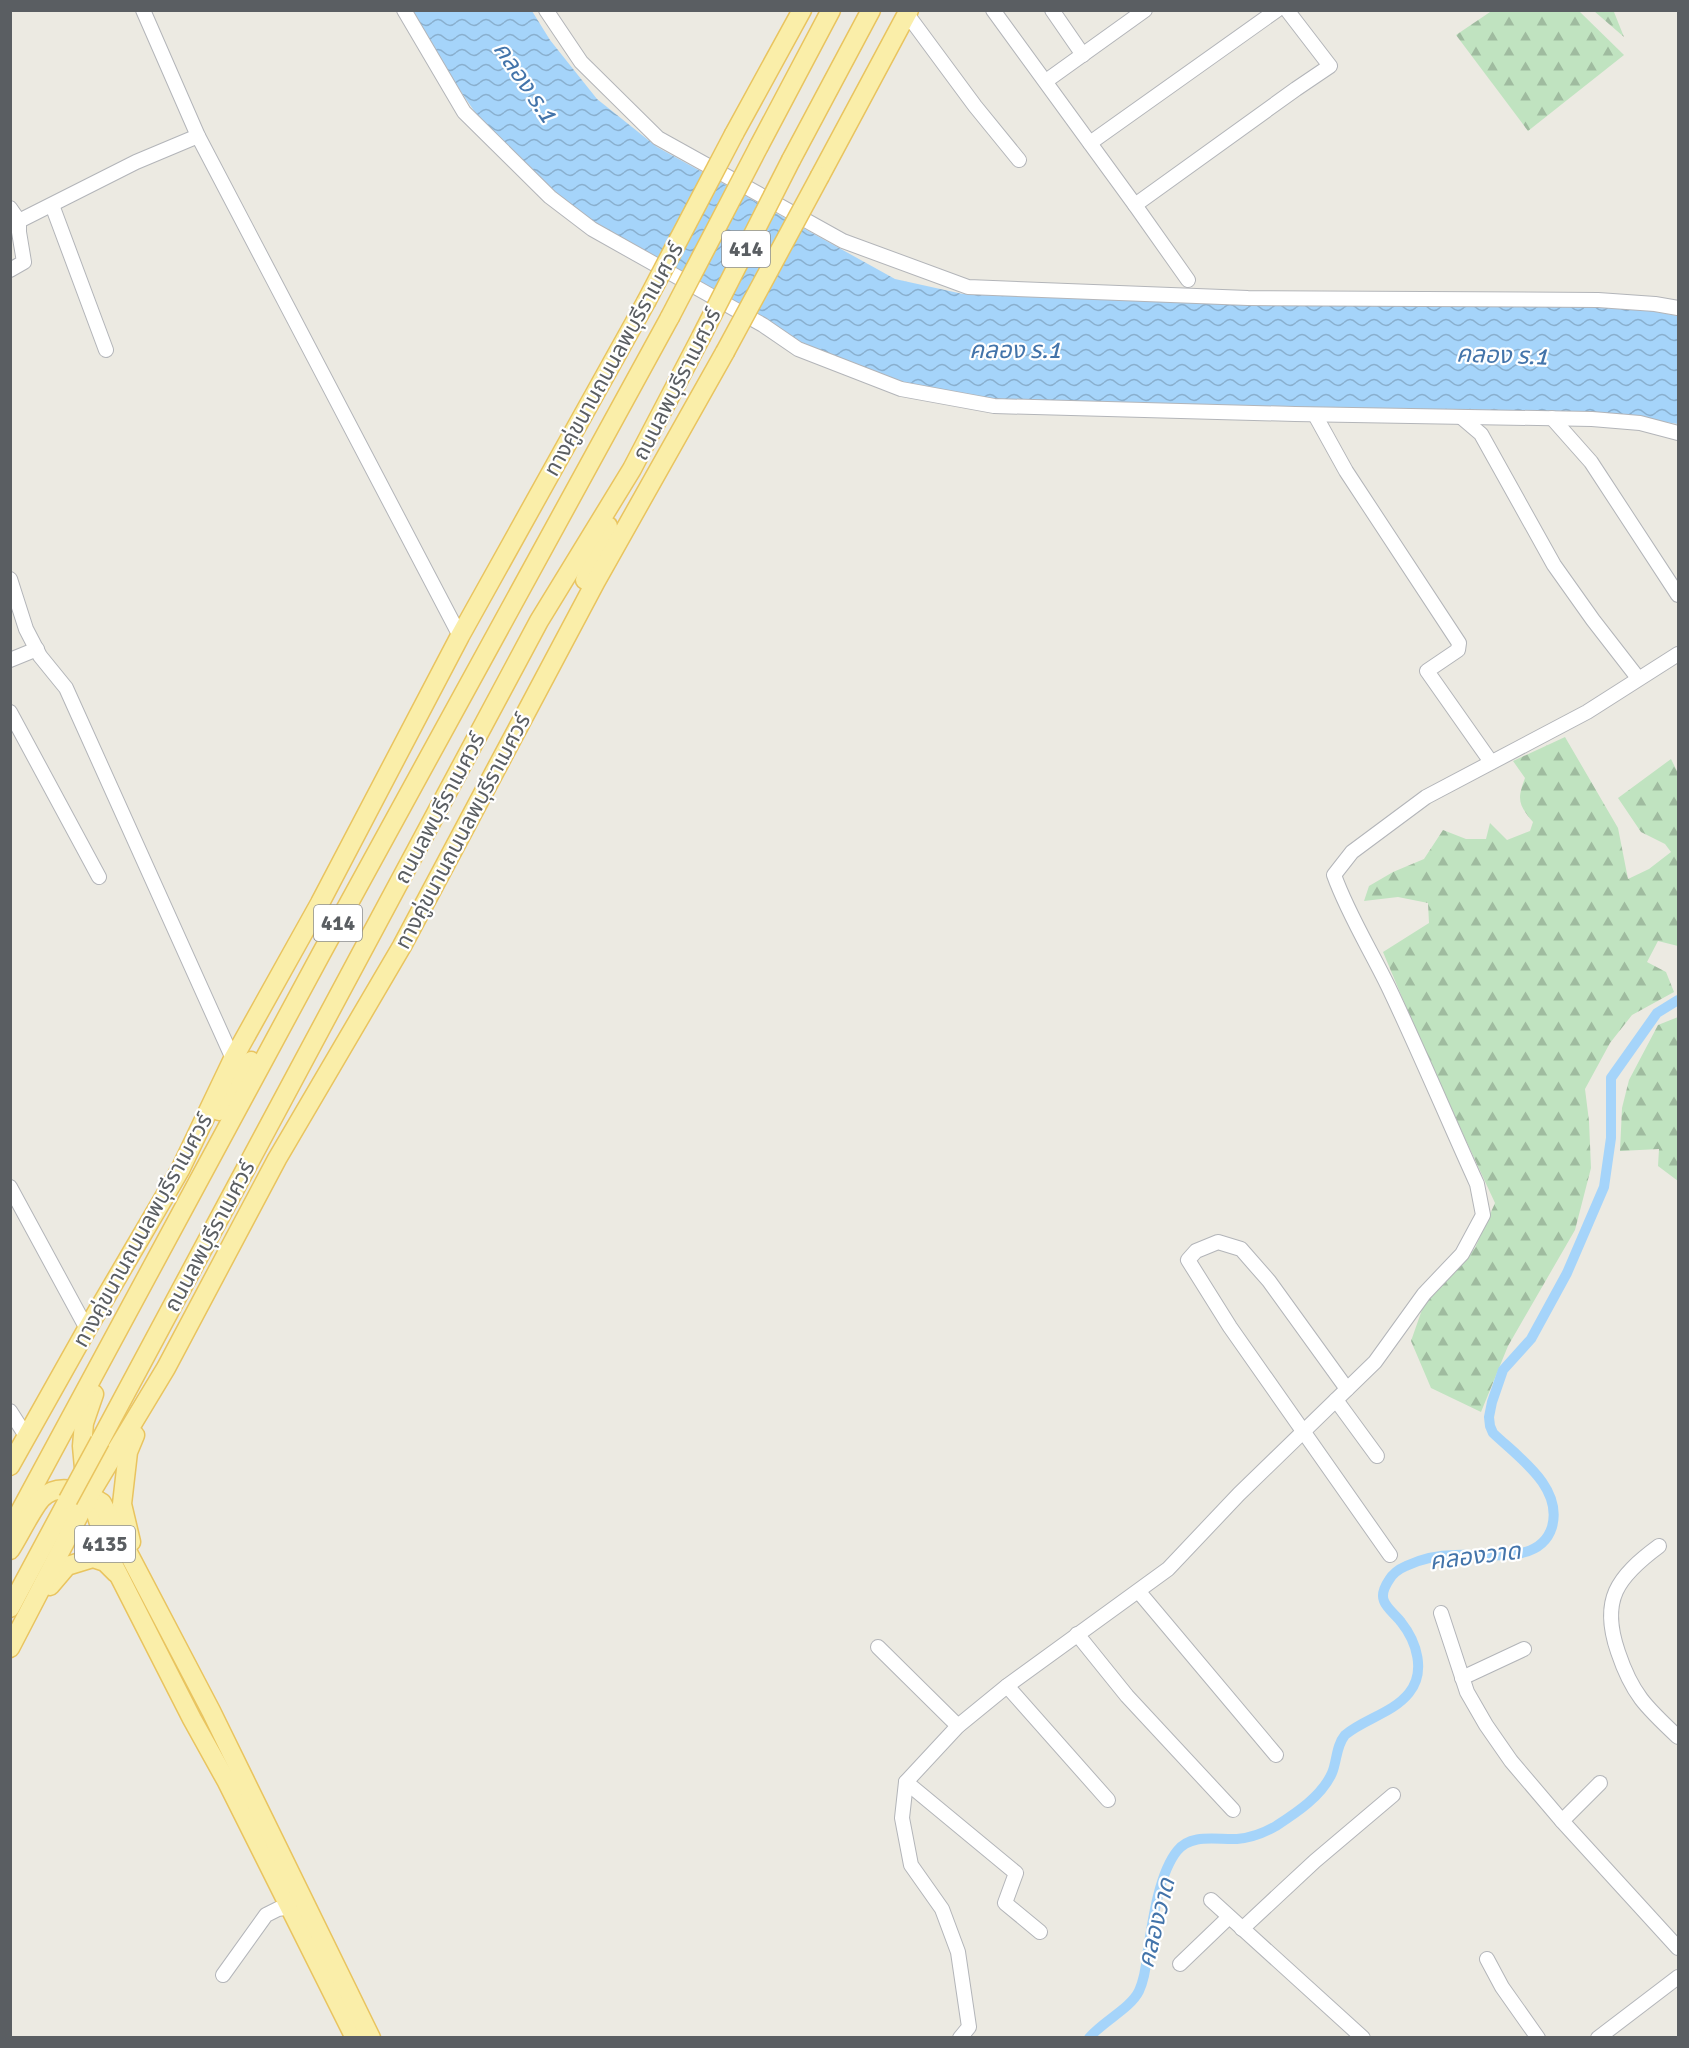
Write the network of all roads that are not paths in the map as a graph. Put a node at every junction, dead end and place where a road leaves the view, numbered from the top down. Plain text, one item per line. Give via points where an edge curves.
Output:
1 (143, 10) edge
2 (404, 10) edge
3 (546, 10) edge
4 (802, 10) edge
5 (831, 10) edge
6 (870, 10) edge
7 (993, 10) edge
8 (1052, 10) edge
9 (1144, 10) edge
10 (1277, 10) edge
11 (1287, 10) edge
12 (908, 12) edge
13 (1083, 55) junction
14 (1046, 81) junction
15 (198, 136) junction
16 (1090, 143) junction
17 (1018, 160) dead end
18 (52, 205) junction
19 (1135, 205) junction
20 (10, 208) edge
21 (19, 221) junction
22 (10, 270) edge
23 (1188, 280) dead end
24 (1678, 308) edge
25 (106, 350) dead end
26 (1315, 415) junction
27 (1461, 417) junction
28 (1552, 418) junction
29 (1678, 433) edge
30 (632, 469) junction
31 (10, 579) edge
32 (1678, 595) edge
33 (511, 605) junction
34 (539, 621) junction
35 (460, 636) junction
36 (37, 649) junction
37 (1678, 654) edge
38 (10, 660) edge
39 (1638, 678) junction
40 (543, 679) junction
41 (10, 712) edge
42 (1491, 762) junction
43 (99, 877) dead end
44 (321, 954) junction
45 (233, 1059) junction
46 (180, 1170) junction
47 (10, 1187) edge
48 (87, 1329) junction
49 (105, 1354) junction
50 (166, 1368) junction
51 (1347, 1389) junction
52 (1336, 1400) junction
53 (10, 1411) edge
54 (1304, 1431) junction
55 (26, 1436) junction
56 (1377, 1456) dead end
57 (10, 1466) edge
58 (90, 1494) junction
59 (10, 1530) edge
60 (1659, 1546) dead end
61 (10, 1550) edge
62 (1390, 1555) dead end
63 (137, 1568) junction
64 (121, 1578) junction
65 (1139, 1592) junction
66 (18, 1613) edge
67 (1441, 1613) dead end
68 (1077, 1634) junction
69 (878, 1647) dead end
70 (10, 1648) edge
71 (1524, 1649) dead end
72 (1462, 1678) junction
73 (1007, 1686) junction
74 (957, 1726) junction
75 (1678, 1737) edge
76 (1276, 1755) dead end
77 (906, 1782) junction
78 (1600, 1783) dead end
79 (1393, 1795) dead end
80 (1108, 1800) dead end
81 (1233, 1809) dead end
82 (1562, 1821) junction
83 (1211, 1900) dead end
84 (290, 1907) junction
85 (1229, 1917) junction
86 (1242, 1929) junction
87 (1040, 1932) dead end
88 (1678, 1948) edge
89 (1487, 1959) dead end
90 (1180, 1964) dead end
91 (223, 1975) dead end
92 (1678, 1977) edge
93 (355, 2037) edge
94 (371, 2037) edge
95 (960, 2037) edge
96 (1363, 2037) edge
97 (1538, 2037) edge
98 (1598, 2037) edge

1 - 15 street
2 - 26 street via 464,112 550,197 592,229 764,325 798,349 901,389 994,406
3 - 24 street via 581,62 658,138 843,241 968,287 1273,298 1598,300
4 - 35 main road, ทางคู่ขนานถนนลพบุรีราเมศวร์ / 414, bridge via 646,303
5 - 33 main road, ถนนลพบุรีราเมศวร์ / 414, bridge via 670,317
6 - 30 main road, ถนนลพบุรีราเมศวร์ / 414, bridge
7 - 14 street
8 - 13 street
9 - 13 street
10 - 16 street
11 - 19 street via 1330,66
12 - 17 street
12 - 40 main road, ทางคู่ขนานถนนลพบุรีราเมศวร์ / 414, bridge
13 - 14 street
14 - 16 street
15 - 18 street
15 - 35 street
16 - 19 street
18 - 21 street
18 - 25 street
19 - 23 street
20 - 21 street
21 - 22 street via 24,262
26 - 27 street
26 - 42 street via 1346,471 1459,643 1458,650 1427,670
27 - 28 street
27 - 39 street via 1481,434 1554,565
28 - 29 street via 1640,423
28 - 32 street via 1591,462
30 - 34 main road, ถนนลพบุรีราเมศวร์ / 414
30 - 40 main road
31 - 36 street via 26,629
33 - 34 main road
33 - 44 main road, ถนนลพบุรีราเมศวร์ / 414
34 - 66 main road, ถนนลพบุรีราเมศวร์ / 414, bridge via 68,1500
35 - 45 main road, ทางคู่ขนานถนนลพบุรีราเมศวร์ / 414
36 - 38 street
36 - 45 street via 66,688
37 - 39 street
39 - 42 street via 1587,712
40 - 50 main road, ทางคู่ขนานถนนลพบุรีราเมศวร์ / 414 via 402,946 277,1159
41 - 43 street
42 - 51 street via 1426,797 1352,852 1334,875 1344,905 1399,1009 1477,1184 1483,1215 1462,1254 1424,1294 1375,1362
44 - 46 main road
44 - 49 main road, ถนนลพบุรีราเมศวร์ / 414
45 - 46 main road, ทางคู่ขนานถนนลพบุรีราเมศวร์ / 414
46 - 48 main road, ทางคู่ขนานถนนลพบุรีราเมศวร์ / 414
47 - 48 street
48 - 55 main road, ทางคู่ขนานถนนลพบุรีราเมศวร์ / 414
49 - 58 main road, 4135 via 84,1423 82,1446
49 - 59 main road, ถนนลพบุรีราเมศวร์ / 414
50 - 58 main road, ทางคู่ขนานถนนลพบุรีราเมศวร์ / 414
50 - 63 main road via 128,1452 124,1478 122,1504
51 - 52 street
51 - 54 street via 1269,1281 1241,1249 1218,1242 1197,1251 1188,1260
52 - 54 street
52 - 56 street
53 - 55 street
54 - 62 street
54 - 65 street via 1168,1569
55 - 57 main road, ทางคู่ขนานถนนลพบุรีราเมศวร์ / 414
58 - 61 main road, 4135 via 54,1490 42,1498
58 - 63 main road, 4135 via 102,1503
58 - 64 main road, 4135 via 110,1557
58 - 66 main road, ทางคู่ขนานถนนลพบุรีราเมศวร์ / 414
60 - 75 street via 1619,1584 1612,1602 1610,1627 1631,1686
63 - 94 main road, 4135
64 - 66 main road via 105,1562 93,1558 67,1566
64 - 84 main road, 4135
65 - 68 street
65 - 76 street
66 - 70 main road, ทางคู่ขนานถนนลพบุรีราเมศวร์ / 414
67 - 72 street
68 - 73 street
68 - 81 street via 1127,1696
69 - 74 street
71 - 72 street
72 - 82 street via 1480,1716 1510,1761
73 - 74 street
73 - 80 street
74 - 77 street
77 - 87 street via 1016,1873 1005,1903
77 - 95 street via 902,1818 911,1864 942,1909 958,1952 969,2027
78 - 82 street
79 - 86 street
82 - 88 street
83 - 85 street
84 - 91 street via 266,1915
84 - 93 main road, 4135
85 - 86 street
85 - 90 street
86 - 96 street
89 - 97 street
92 - 98 street

